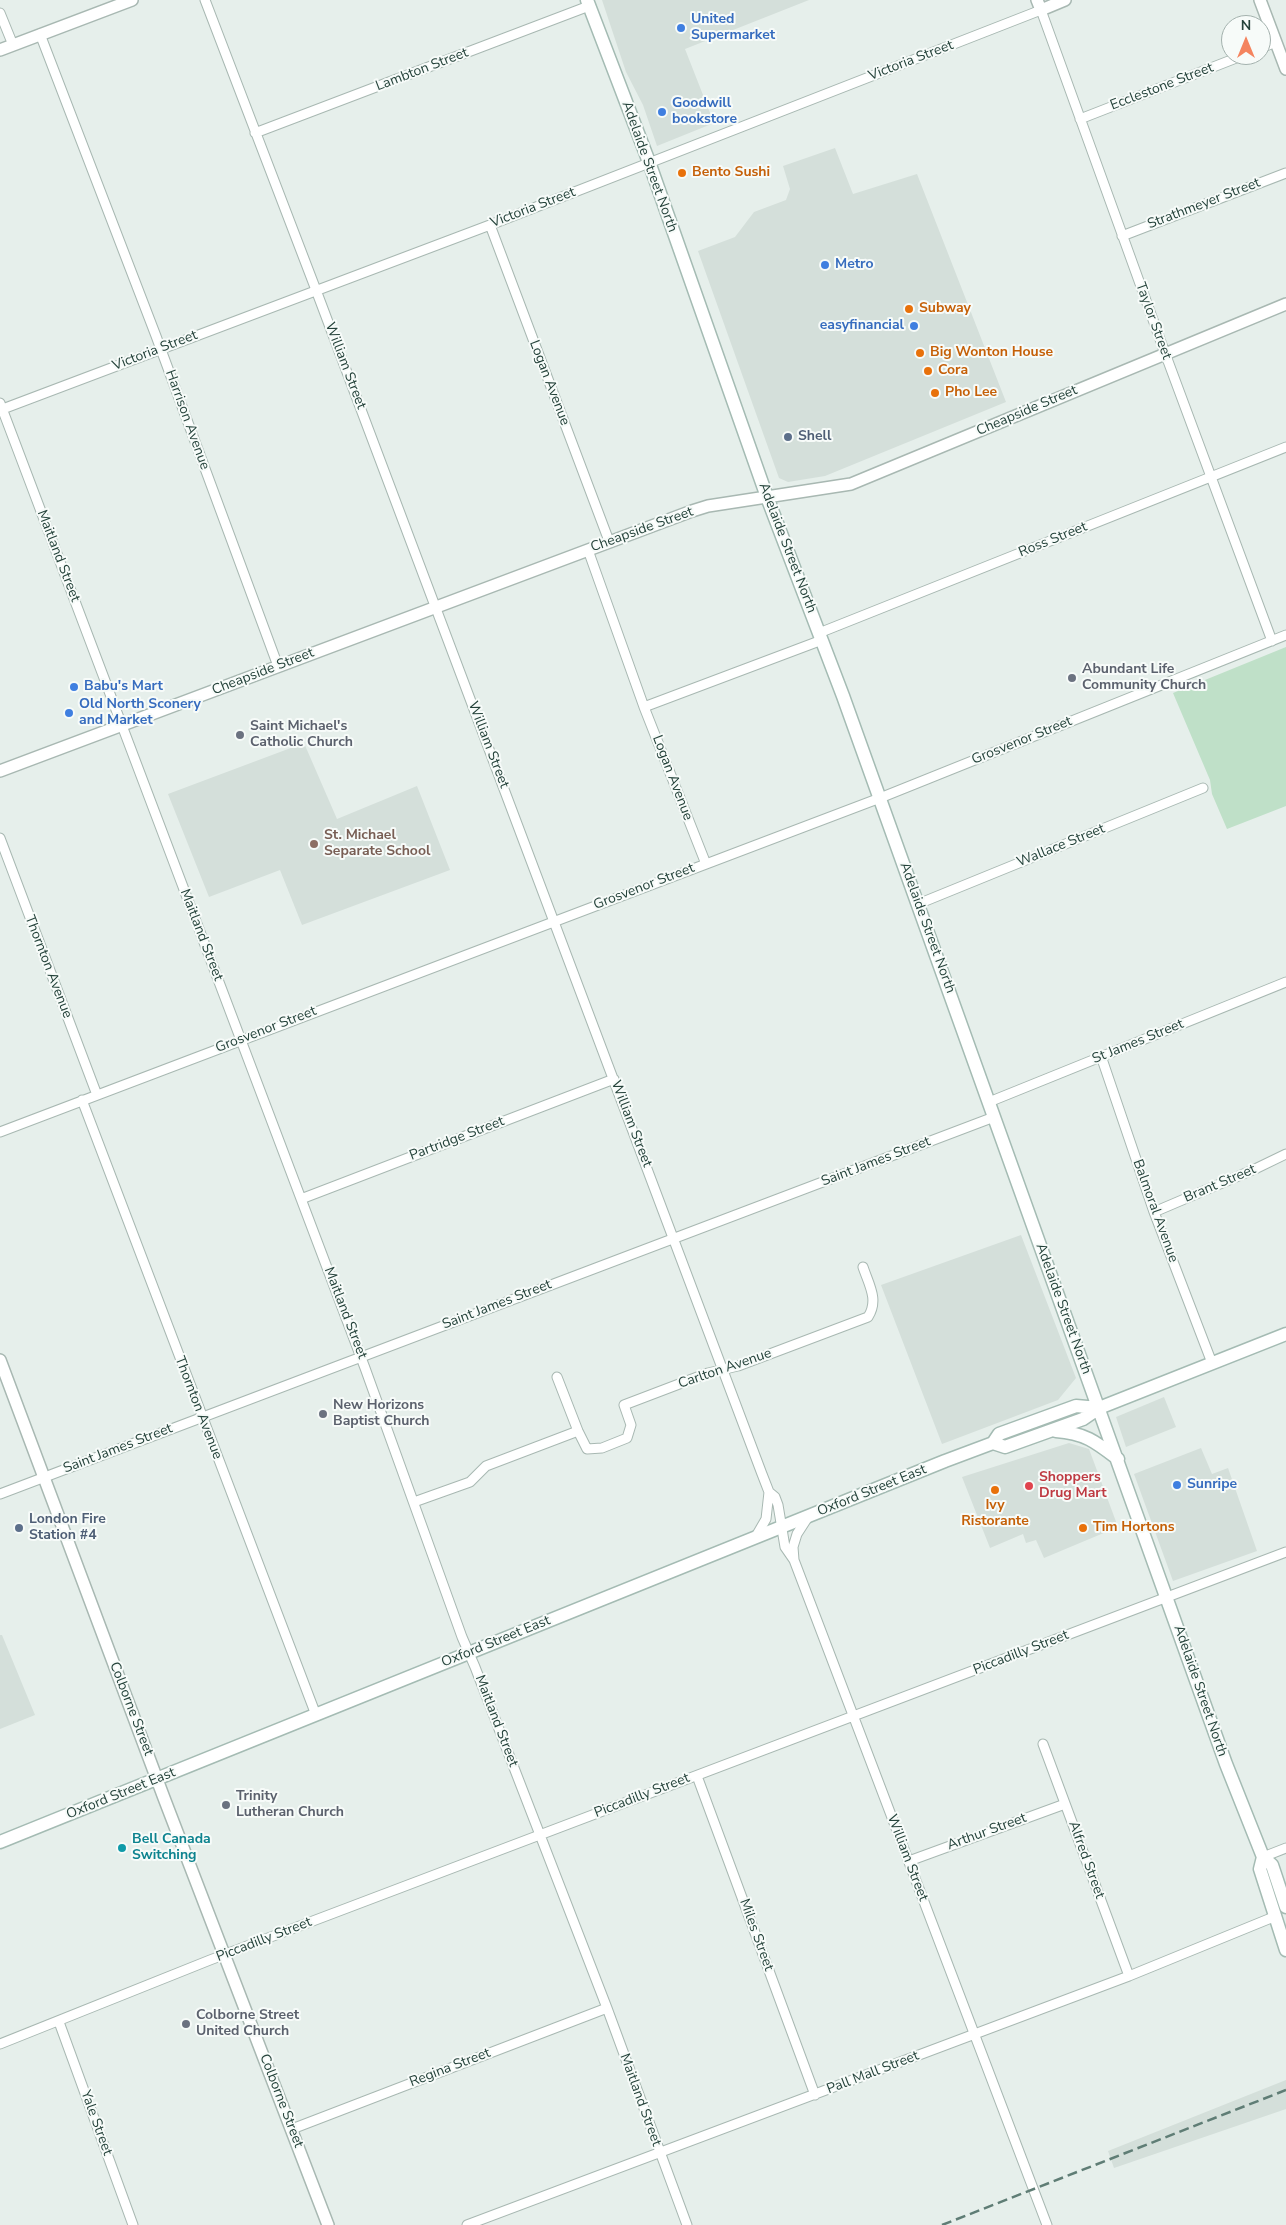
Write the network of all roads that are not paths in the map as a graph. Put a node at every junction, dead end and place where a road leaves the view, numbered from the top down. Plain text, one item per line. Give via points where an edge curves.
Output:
1 (132, 0) edge
2 (205, 0) edge
3 (1065, 0) edge
4 (1260, 0) edge
5 (588, 3) edge
6 (1039, 5) edge
7 (0, 13) edge
8 (40, 34) junction
9 (1276, 42) junction
10 (1271, 44) edge
11 (13, 45) junction
12 (0, 50) edge
13 (1221, 64) edge
14 (1286, 69) edge
15 (1080, 119) junction
16 (255, 133) junction
17 (649, 162) junction
18 (1286, 173) edge
19 (490, 225) junction
20 (1122, 236) junction
21 (316, 290) junction
22 (1286, 304) edge
23 (160, 348) junction
24 (1165, 353) junction
25 (1, 407) edge
26 (1286, 447) edge
27 (1210, 477) junction
28 (768, 497) junction
29 (609, 542) junction
30 (588, 550) junction
31 (436, 607) junction
32 (1286, 635) edge
33 (820, 636) junction
34 (1272, 641) junction
35 (278, 666) junction
36 (644, 707) junction
37 (122, 725) junction
38 (0, 772) edge
39 (1203, 788) dead end
40 (880, 798) junction
41 (0, 838) edge
42 (706, 864) junction
43 (918, 904) junction
44 (554, 921) junction
45 (1286, 982) edge
46 (241, 1040) junction
47 (1101, 1056) junction
48 (614, 1079) junction
49 (97, 1095) junction
50 (82, 1100) junction
51 (989, 1102) junction
52 (994, 1117) junction
53 (0, 1132) edge
54 (1286, 1154) edge
55 (301, 1199) junction
56 (1154, 1212) junction
57 (674, 1238) junction
58 (863, 1268) dead end
59 (1286, 1334) edge
60 (361, 1356) junction
61 (0, 1360) edge
62 (1212, 1363) junction
63 (724, 1369) junction
64 (557, 1377) dead end
65 (1099, 1408) junction
66 (202, 1417) junction
67 (578, 1431) junction
68 (1050, 1431) junction
69 (993, 1443) junction
70 (1118, 1460) junction
71 (44, 1478) junction
72 (769, 1492) junction
73 (0, 1494) edge
74 (414, 1502) junction
75 (808, 1517) junction
76 (782, 1527) junction
77 (755, 1538) junction
78 (1286, 1552) edge
79 (794, 1560) junction
80 (1167, 1596) junction
81 (469, 1653) junction
82 (316, 1715) junction
83 (854, 1717) junction
84 (1043, 1744) dead end
85 (697, 1776) junction
86 (157, 1779) junction
87 (1065, 1804) junction
88 (540, 1835) junction
89 (0, 1842) edge
90 (1286, 1848) edge
91 (1263, 1858) junction
92 (909, 1861) junction
93 (1286, 1907) edge
94 (1276, 1916) junction
95 (1286, 1950) edge
96 (225, 1954) junction
97 (1129, 1976) junction
98 (607, 2008) junction
99 (59, 2022) junction
100 (975, 2034) junction
101 (0, 2044) edge
102 (815, 2095) junction
103 (292, 2129) junction
104 (659, 2152) junction
105 (133, 2225) edge
106 (328, 2225) edge
107 (467, 2225) edge
108 (687, 2225) edge
109 (1048, 2225) edge

1 - 8 street
2 - 16 street, William Street
3 - 6 street, Victoria Street
4 - 9 street
5 - 16 street, Lambton Street
5 - 17 main road, Adelaide Street North
6 - 15 street, Taylor Street
6 - 17 street, Victoria Street
7 - 11 street
8 - 11 street
8 - 23 street, Harrison Avenue
9 - 10 street
9 - 14 street
11 - 12 street
13 - 15 street, Ecclestone Street
15 - 20 street, Taylor Street
16 - 21 street, William Street
17 - 19 street, Victoria Street
17 - 28 main road, Adelaide Street North
18 - 20 street, Strathmeyer Street
19 - 21 street, Victoria Street
19 - 29 street, Logan Avenue
20 - 24 street, Taylor Street
21 - 23 street, Victoria Street
21 - 31 street, William Street
22 - 24 street, Cheapside Street
23 - 25 street, Victoria Street
23 - 35 street, Harrison Avenue
24 - 27 street, Taylor Street
24 - 28 street, Cheapside Street via 850,484
25 - 37 street, Maitland Street
26 - 27 street, Ross Street
27 - 33 street, Ross Street
27 - 34 street, Taylor Street
28 - 29 street, Cheapside Street via 708,506
28 - 33 main road, Adelaide Street North
29 - 30 street, Cheapside Street
30 - 31 street, Cheapside Street
30 - 36 street, Logan Avenue
31 - 35 street, Cheapside Street
31 - 44 street, William Street
32 - 34 street, Grosvenor Street
33 - 36 street, Ross Street
33 - 40 main road, Adelaide Street North
34 - 40 street, Grosvenor Street
35 - 37 street, Cheapside Street
36 - 42 street, Logan Avenue
37 - 38 street, Cheapside Street
37 - 46 street, Maitland Street
39 - 43 street, Wallace Street
40 - 42 street, Grosvenor Street
40 - 43 main road, Adelaide Street North
41 - 49 street, Thornton Avenue
42 - 44 street, Grosvenor Street
43 - 51 main road, Adelaide Street North
44 - 46 street, Grosvenor Street
44 - 48 street, William Street
45 - 47 street, St James Street
46 - 49 street, Grosvenor Street
46 - 55 street, Maitland Street
47 - 51 street, St James Street
47 - 56 street, Balmoral Avenue
48 - 55 street, Partridge Street
48 - 57 street, William Street
49 - 50 street, Grosvenor Street
50 - 53 street, Grosvenor Street
50 - 66 street, Thornton Avenue
51 - 52 main road, Adelaide Street North
52 - 57 street, Saint James Street
52 - 65 main road, Adelaide Street North
54 - 56 street, Brant Street
55 - 60 street, Maitland Street
56 - 62 street, Balmoral Avenue
57 - 60 street, Saint James Street
57 - 63 street, William Street
58 - 63 street, Carlton Avenue via 874,1298 873,1310 868,1317
59 - 62 main road, Oxford Street East
60 - 66 street, Saint James Street
60 - 74 street, Maitland Street
61 - 71 street, Colborne Street
62 - 65 main road, Oxford Street East
63 - 67 street, Carlton Avenue via 624,1404 631,1425 628,1438 602,1448 588,1449
63 - 72 street, William Street
64 - 67 street, Carlton Avenue
65 - 68 main road, Oxford Street East via 1083,1419
65 - 69 main road, Oxford Street East via 1076,1406 999,1434
65 - 70 main road, Adelaide Street North
66 - 71 street, Saint James Street
66 - 82 street, Thornton Avenue
67 - 74 street via 486,1466 470,1482
68 - 69 main road, Oxford Street East via 1005,1447
68 - 70 main road via 1068,1431 1085,1436
69 - 75 main road, Oxford Street East
70 - 80 main road, Adelaide Street North
71 - 73 street, Saint James Street
71 - 86 street, Colborne Street
72 - 76 street, William Street via 778,1505
72 - 77 street, William Street via 766,1519
74 - 81 street, Maitland Street
75 - 76 main road, Oxford Street East
75 - 79 street via 797,1534
76 - 77 main road, Oxford Street East
76 - 79 street, William Street via 785,1547
77 - 81 main road, Oxford Street East
78 - 80 street, Piccadilly Street
79 - 83 street, William Street
80 - 83 street, Piccadilly Street
80 - 91 main road, Adelaide Street North
81 - 82 main road, Oxford Street East
81 - 88 street, Maitland Street
82 - 86 main road, Oxford Street East
83 - 85 street, Piccadilly Street
83 - 92 street, William Street
84 - 87 street, Alfred Street
85 - 88 street, Piccadilly Street
85 - 102 street, Miles Street
86 - 89 main road, Oxford Street East
86 - 96 street, Colborne Street
87 - 92 street, Arthur Street
87 - 97 street, Alfred Street
88 - 96 street, Piccadilly Street
88 - 98 street, Maitland Street
90 - 91 street
91 - 93 main road, Adelaide Street North via 1272,1865
91 - 94 main road, Adelaide Street North via 1260,1869
92 - 100 street, William Street
94 - 95 main road, Adelaide Street North
94 - 97 street, Pall Mall Street
96 - 99 street, Piccadilly Street
96 - 103 street, Colborne Street
97 - 100 street, Pall Mall Street
98 - 103 street, Regina Street
98 - 104 street, Maitland Street
99 - 101 street, Piccadilly Street
99 - 105 street, Yale Street
100 - 102 street, Pall Mall Street
100 - 109 street, William Street
102 - 104 street, Pall Mall Street
103 - 106 street, Colborne Street
104 - 107 street, Pall Mall Street
104 - 108 street, Maitland Street

